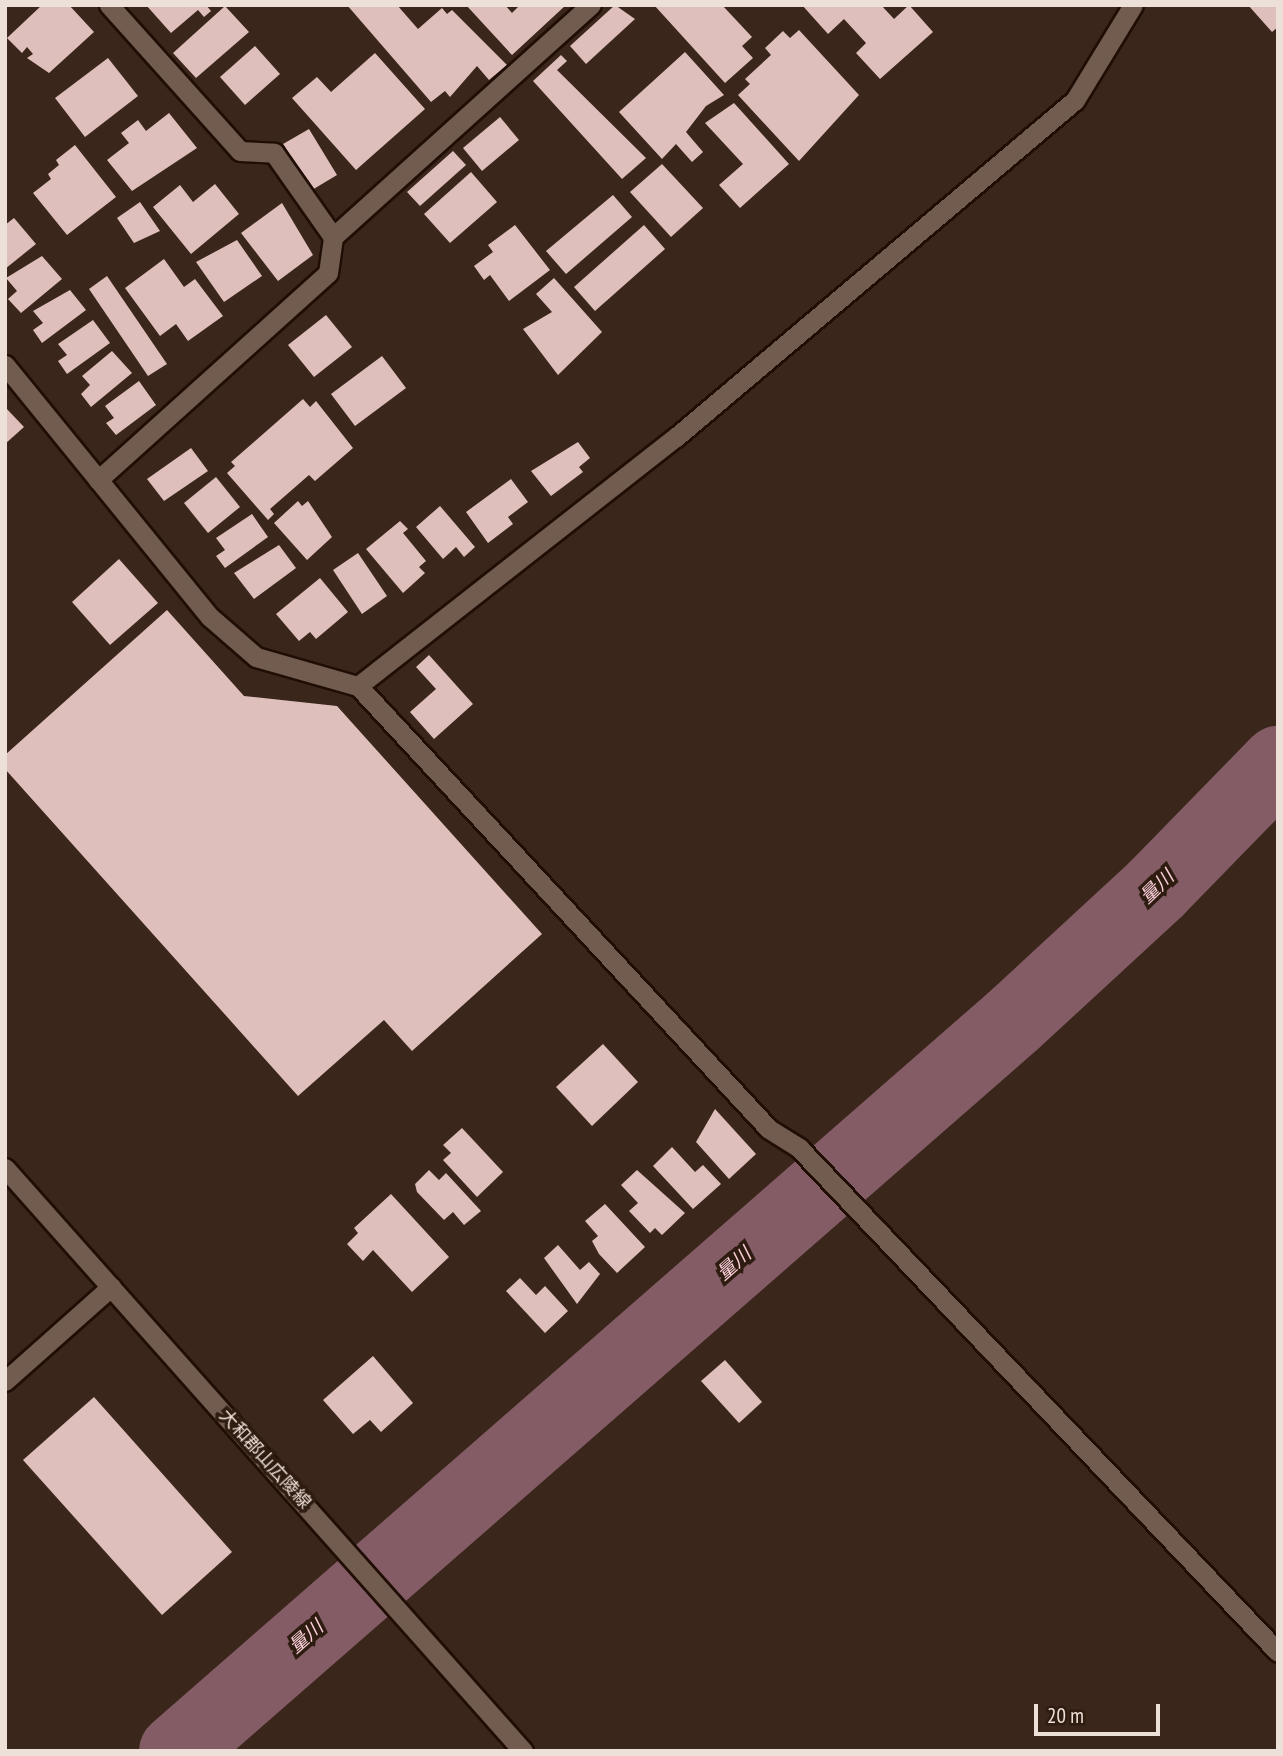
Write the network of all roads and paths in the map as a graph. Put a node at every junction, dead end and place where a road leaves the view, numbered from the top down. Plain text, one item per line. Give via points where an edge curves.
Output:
1 (109, 5) edge
2 (591, 5) edge
3 (1133, 5) edge
4 (333, 237) junction
5 (5, 365) edge
6 (98, 480) junction
7 (358, 686) junction
8 (5, 1168) edge
9 (111, 1287) junction
10 (5, 1381) edge
11 (1278, 1652) edge
12 (523, 1751) edge

1 - 4 street via 240,151 274,153
2 - 4 street
3 - 7 street via 1075,100 676,437
4 - 6 street via 328,273
5 - 6 street
6 - 7 street via 210,617 256,657
7 - 11 street via 769,1129 799,1148
8 - 9 street, 大和郡山広陵線
9 - 10 street
9 - 12 street, 大和郡山広陵線

